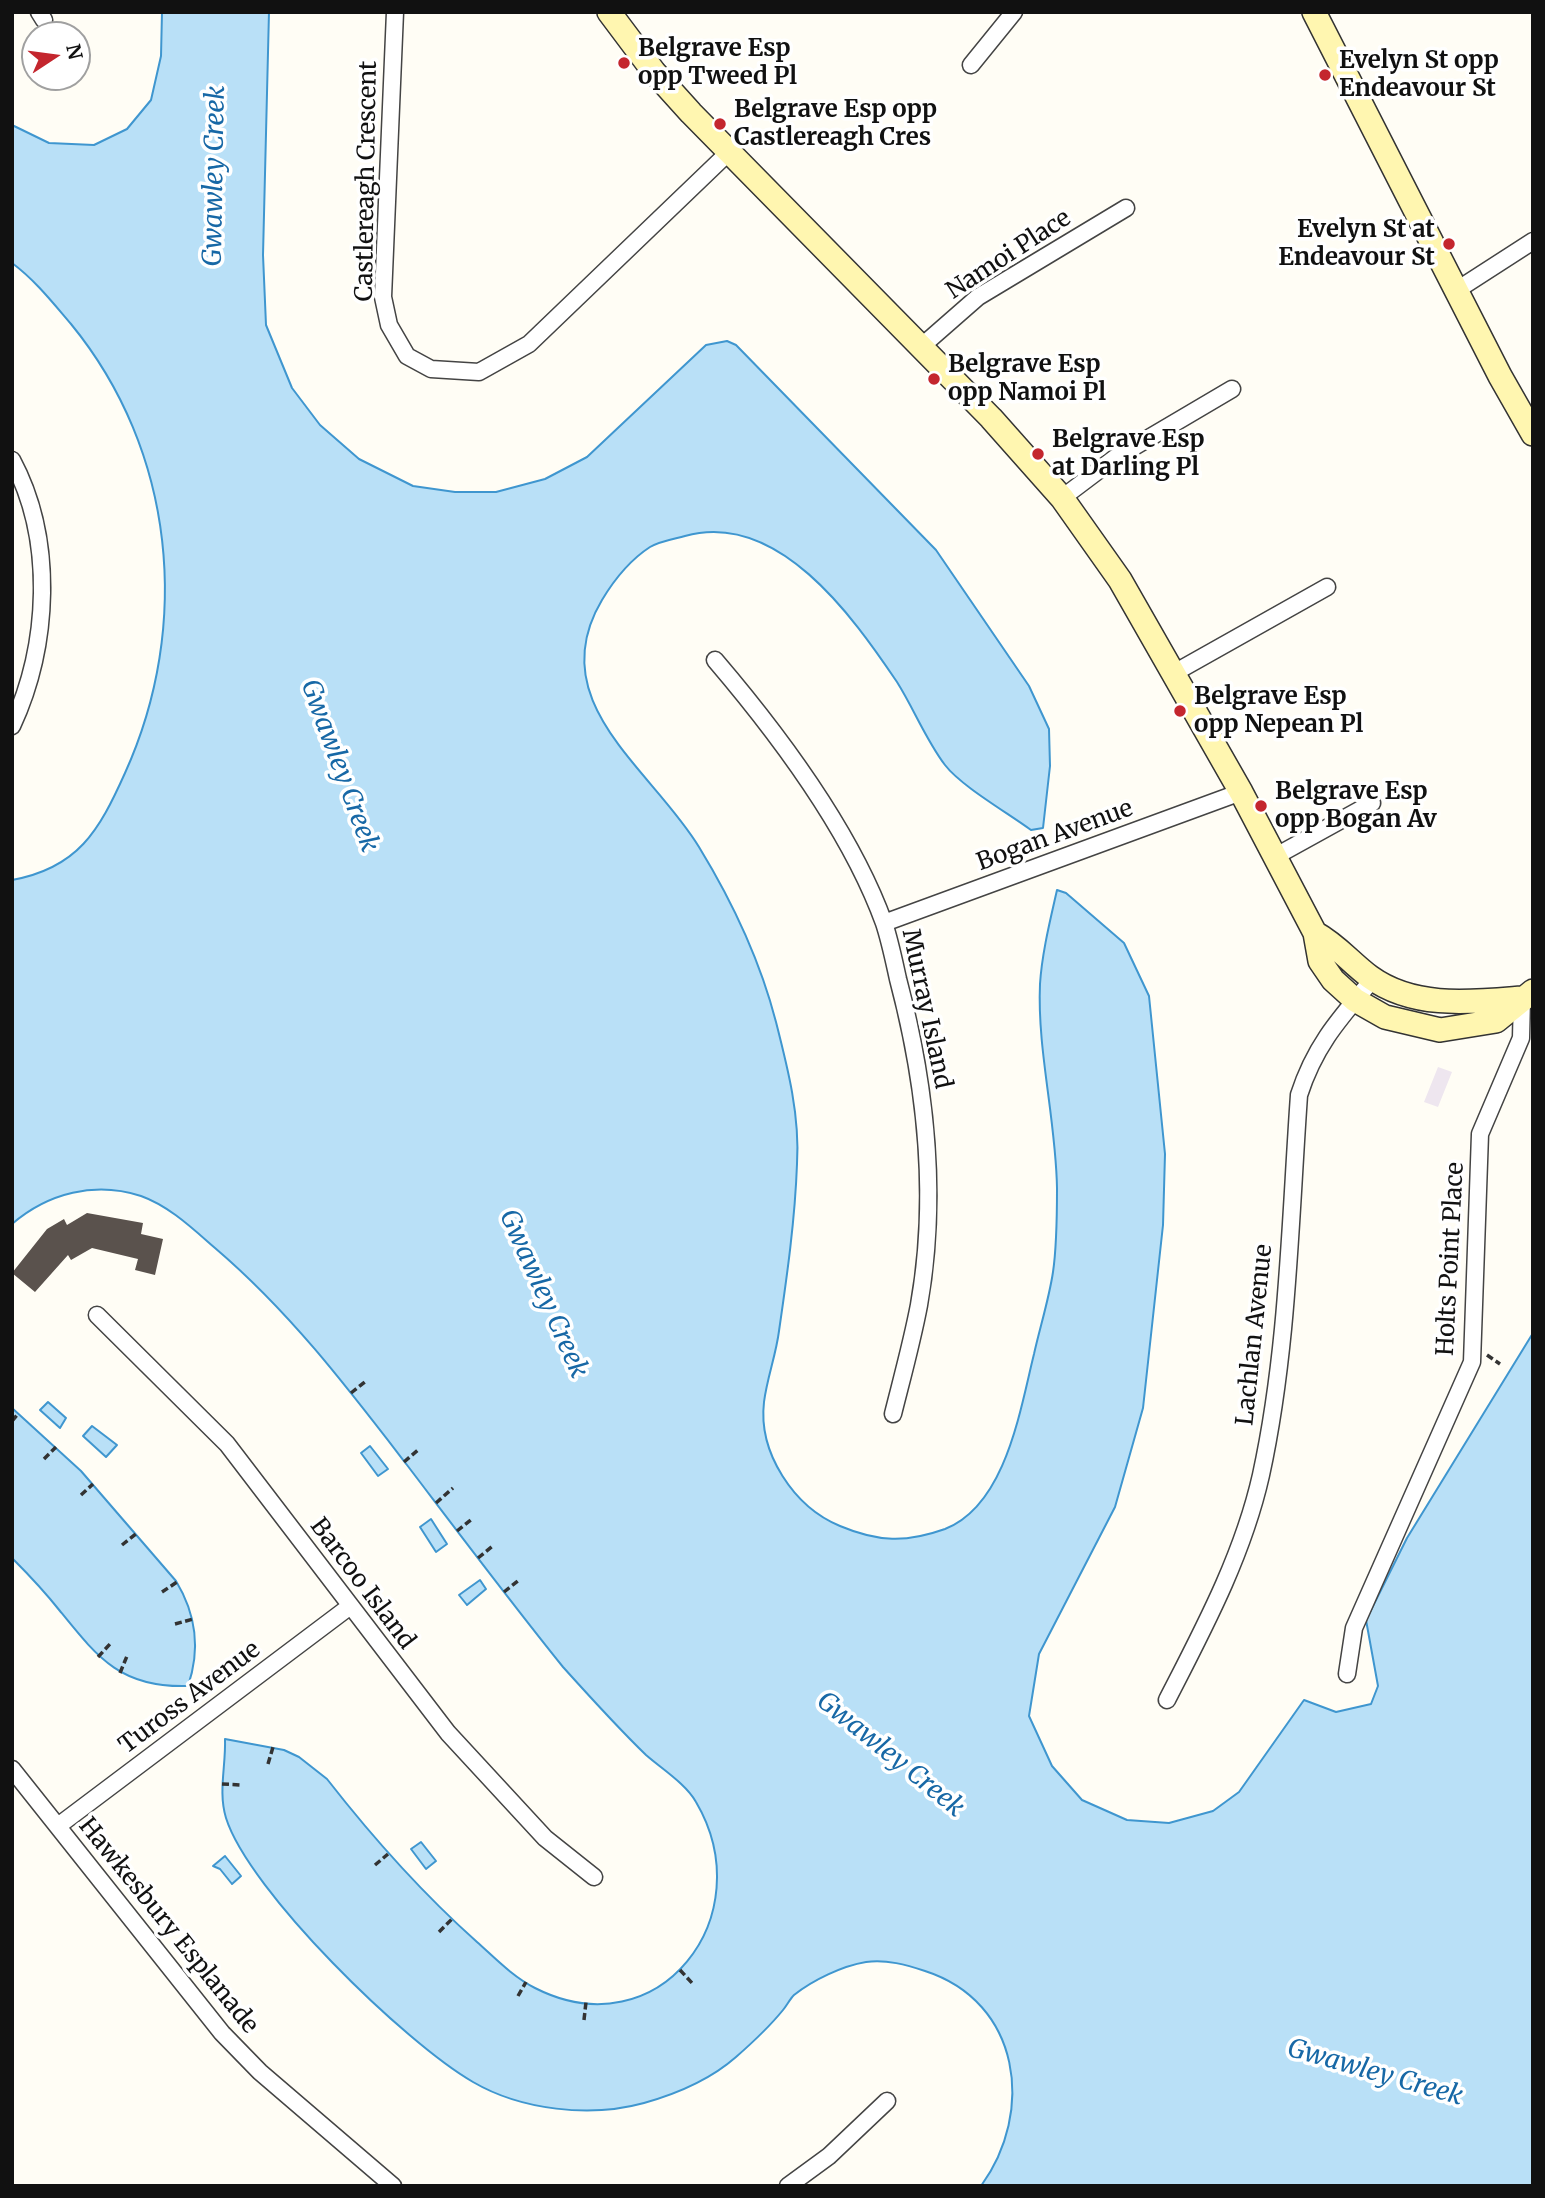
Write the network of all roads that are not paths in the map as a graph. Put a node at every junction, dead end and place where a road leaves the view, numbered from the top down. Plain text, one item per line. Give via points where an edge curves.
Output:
1 (395, 12) edge
2 (1014, 12) edge
3 (1314, 12) edge
4 (610, 13) edge
5 (971, 65) dead end
6 (729, 152) junction
7 (1126, 208) dead end
8 (1533, 241) edge
9 (1458, 290) junction
10 (922, 346) junction
11 (1232, 389) dead end
12 (1533, 434) edge
13 (12, 460) edge
14 (1062, 498) junction
15 (1327, 587) dead end
16 (715, 660) dead end
17 (1174, 673) junction
18 (12, 726) edge
19 (1241, 792) junction
20 (1372, 803) dead end
21 (1276, 856) junction
22 (884, 923) junction
23 (1315, 933) junction
24 (1373, 979) junction
25 (1528, 995) edge
26 (1355, 1000) junction
27 (97, 1315) dead end
28 (893, 1414) dead end
29 (349, 1606) junction
30 (1347, 1674) dead end
31 (1167, 1700) dead end
32 (12, 1769) edge
33 (58, 1826) junction
34 (594, 1877) dead end
35 (887, 2101) dead end
36 (393, 2186) edge
37 (788, 2186) edge

1 - 6 street, Castlereagh Crescent via 383,297 389,325 407,356 431,369 479,372 529,344
2 - 5 street
3 - 9 street
4 - 6 street via 654,72
6 - 10 street
7 - 10 street, Namoi Place via 985,292
8 - 9 street
9 - 12 street
10 - 14 street
11 - 14 street via 1115,458
13 - 18 street via 34,520 42,600 38,644
14 - 17 street via 1120,580
15 - 17 street
16 - 22 street, Murray Island via 772,727 827,810
17 - 19 street
19 - 21 street
19 - 22 street, Bogan Avenue
20 - 21 street
21 - 23 street
22 - 28 street, Murray Island via 910,1023 926,1117 928,1217 919,1305
23 - 24 street via 1335,944
23 - 26 street via 1320,961
24 - 25 street via 1430,1000 1471,1002
24 - 26 street, Lachlan Avenue
25 - 26 street via 1496,1021 1440,1030 1396,1021
25 - 30 street, Holts Point Place via 1521,1038 1480,1134 1472,1362 1354,1628
26 - 31 street, Lachlan Avenue via 1309,1062 1299,1095 1281,1356 1260,1477 1219,1598
27 - 29 street, Barcoo Island via 227,1444
29 - 33 street, Tuross Avenue
29 - 34 street, Barcoo Island via 494,1785 545,1838
32 - 33 street, Hawkesbury Esplanade
33 - 36 street, Hawkesbury Esplanade via 222,2033
35 - 37 street

